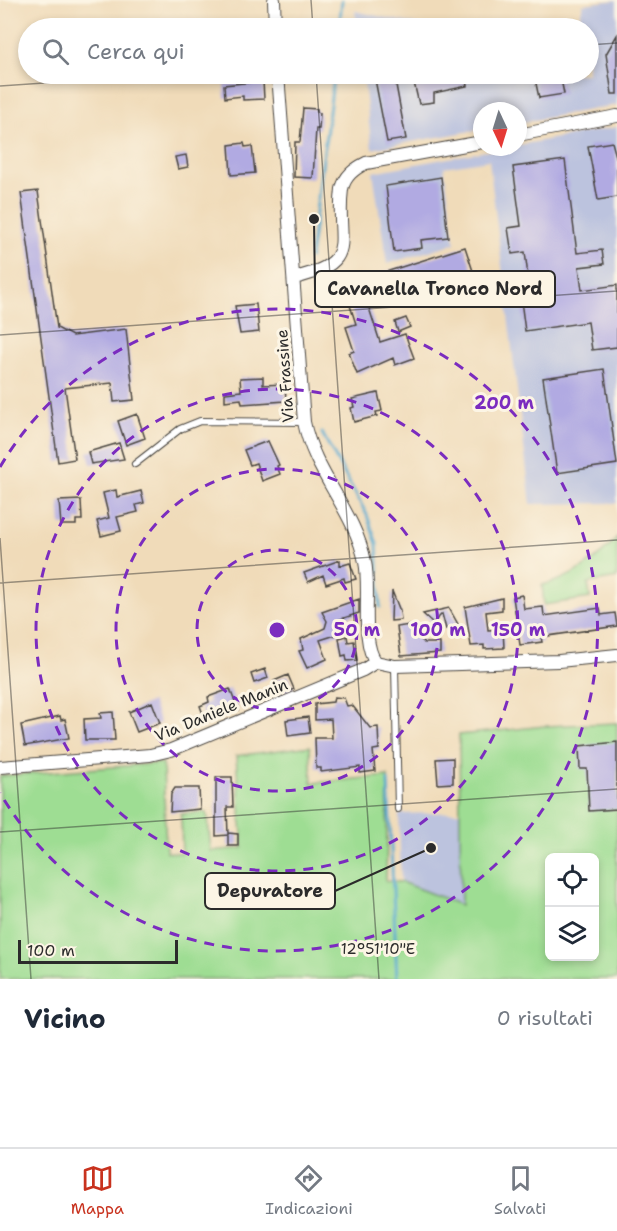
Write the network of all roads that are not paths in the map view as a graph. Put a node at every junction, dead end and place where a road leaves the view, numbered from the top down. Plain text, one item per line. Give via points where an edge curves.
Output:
1 (274, 0) edge
2 (275, 18) edge
3 (279, 84) edge
4 (617, 116) edge
5 (527, 133) edge
6 (473, 144) edge
7 (294, 278) junction
8 (304, 422) junction
9 (135, 464) dead end
10 (617, 656) edge
11 (376, 662) junction
12 (395, 666) junction
13 (0, 767) edge
14 (398, 809) dead end

1 - 2 street
3 - 7 street, Via Frassine
4 - 5 street
6 - 7 street via 356,169 342,189 343,237 339,256 320,272
7 - 8 street, Via Frassine
8 - 9 lane via 200,421 180,429
8 - 11 street, Via Frassine via 309,445 363,554 369,647
10 - 12 street
11 - 12 street
11 - 13 street, Via Daniele Manin via 171,750 130,759
12 - 14 lane

